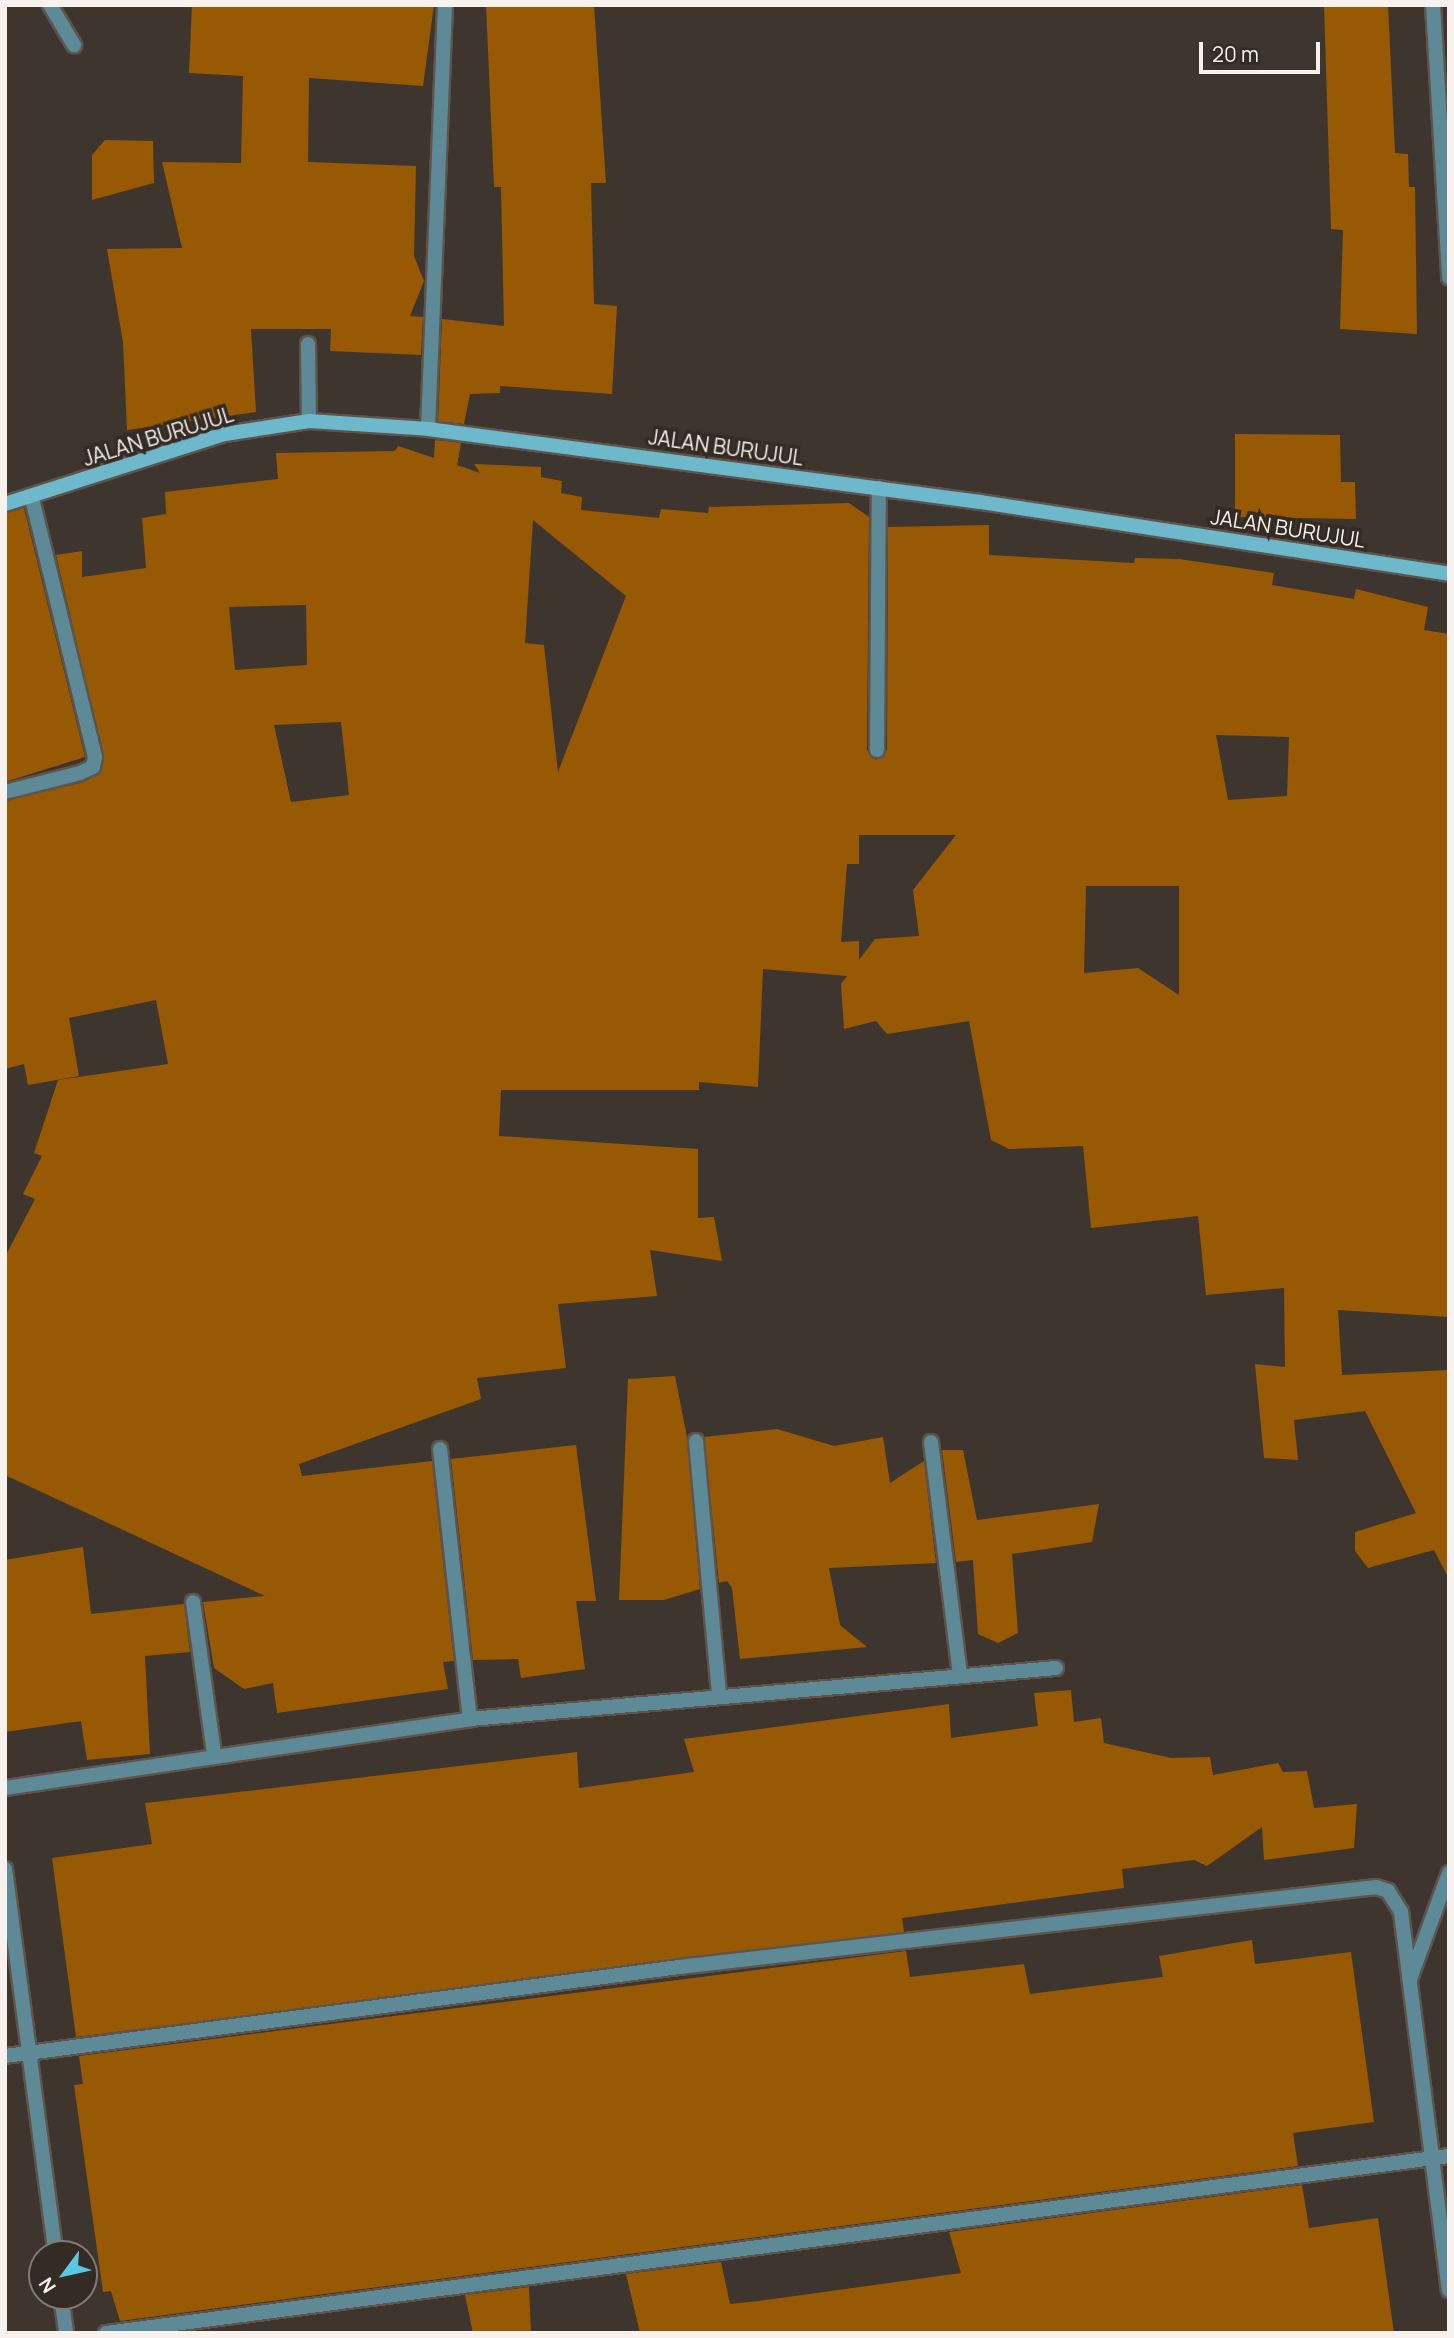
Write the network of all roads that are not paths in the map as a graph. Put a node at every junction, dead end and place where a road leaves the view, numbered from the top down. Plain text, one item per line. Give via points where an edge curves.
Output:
1 (50, 5) edge
2 (445, 5) edge
3 (1433, 5) edge
4 (74, 45) dead end
5 (1449, 278) edge
6 (308, 344) dead end
7 (309, 421) junction
8 (428, 429) junction
9 (879, 488) junction
10 (32, 498) junction
11 (5, 504) edge
12 (1449, 574) edge
13 (877, 750) dead end
14 (5, 792) edge
15 (696, 1441) dead end
16 (930, 1441) dead end
17 (440, 1449) dead end
18 (192, 1602) dead end
19 (1056, 1668) dead end
20 (960, 1674) junction
21 (719, 1693) junction
22 (470, 1719) junction
23 (214, 1754) junction
24 (5, 1788) edge
25 (5, 1869) edge
26 (1449, 1873) edge
27 (1409, 1980) junction
28 (32, 2052) junction
29 (5, 2056) edge
30 (1449, 2157) edge
31 (1431, 2159) junction
32 (54, 2240) edge
33 (1449, 2290) edge
34 (63, 2310) edge
35 (65, 2333) edge
36 (106, 2333) edge

1 - 4 street
2 - 8 street
3 - 5 street
6 - 7 street
7 - 8 street, JALAN BURUJUL
7 - 10 street, JALAN BURUJUL via 225,434
8 - 9 street, JALAN BURUJUL
9 - 12 street, JALAN BURUJUL
9 - 13 street
10 - 11 street, JALAN BURUJUL
10 - 14 street via 96,757 93,767 80,773
15 - 21 street
16 - 20 street
17 - 22 street
18 - 23 street
19 - 20 street
20 - 21 street
21 - 22 street
22 - 23 street
23 - 24 street
25 - 28 street
26 - 27 street
27 - 28 street via 1397,1901 1376,1887 679,1967
27 - 31 street
28 - 29 street
28 - 32 street
30 - 31 street
31 - 33 street
31 - 36 street
34 - 35 street

